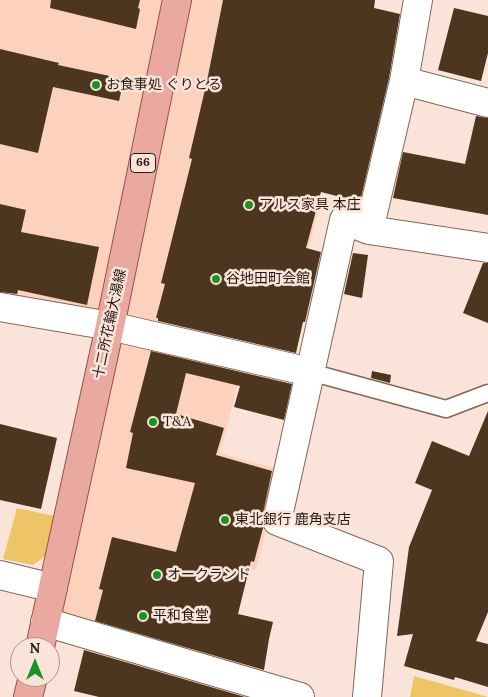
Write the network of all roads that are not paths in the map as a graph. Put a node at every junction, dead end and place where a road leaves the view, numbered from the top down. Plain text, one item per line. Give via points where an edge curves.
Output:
1 (177, 0) edge
2 (418, 0) edge
3 (404, 82) junction
4 (488, 102) edge
5 (369, 230) junction
6 (488, 248) edge
7 (0, 306) edge
8 (110, 326) junction
9 (310, 372) junction
10 (488, 393) edge
11 (0, 575) edge
12 (53, 588) junction
13 (42, 635) edge
14 (300, 697) edge
15 (367, 697) edge

1 - 8 main road, 十二所花輪大湯線 / 66
2 - 3 street
3 - 4 street
3 - 5 street
5 - 6 street
5 - 9 street via 344,220
7 - 8 street
8 - 9 street
8 - 12 main road, 十二所花輪大湯線 / 66
9 - 10 lane via 446,409
9 - 15 street via 277,522 379,561
11 - 12 street
12 - 13 main road, 十二所花輪大湯線 / 66
13 - 14 street

